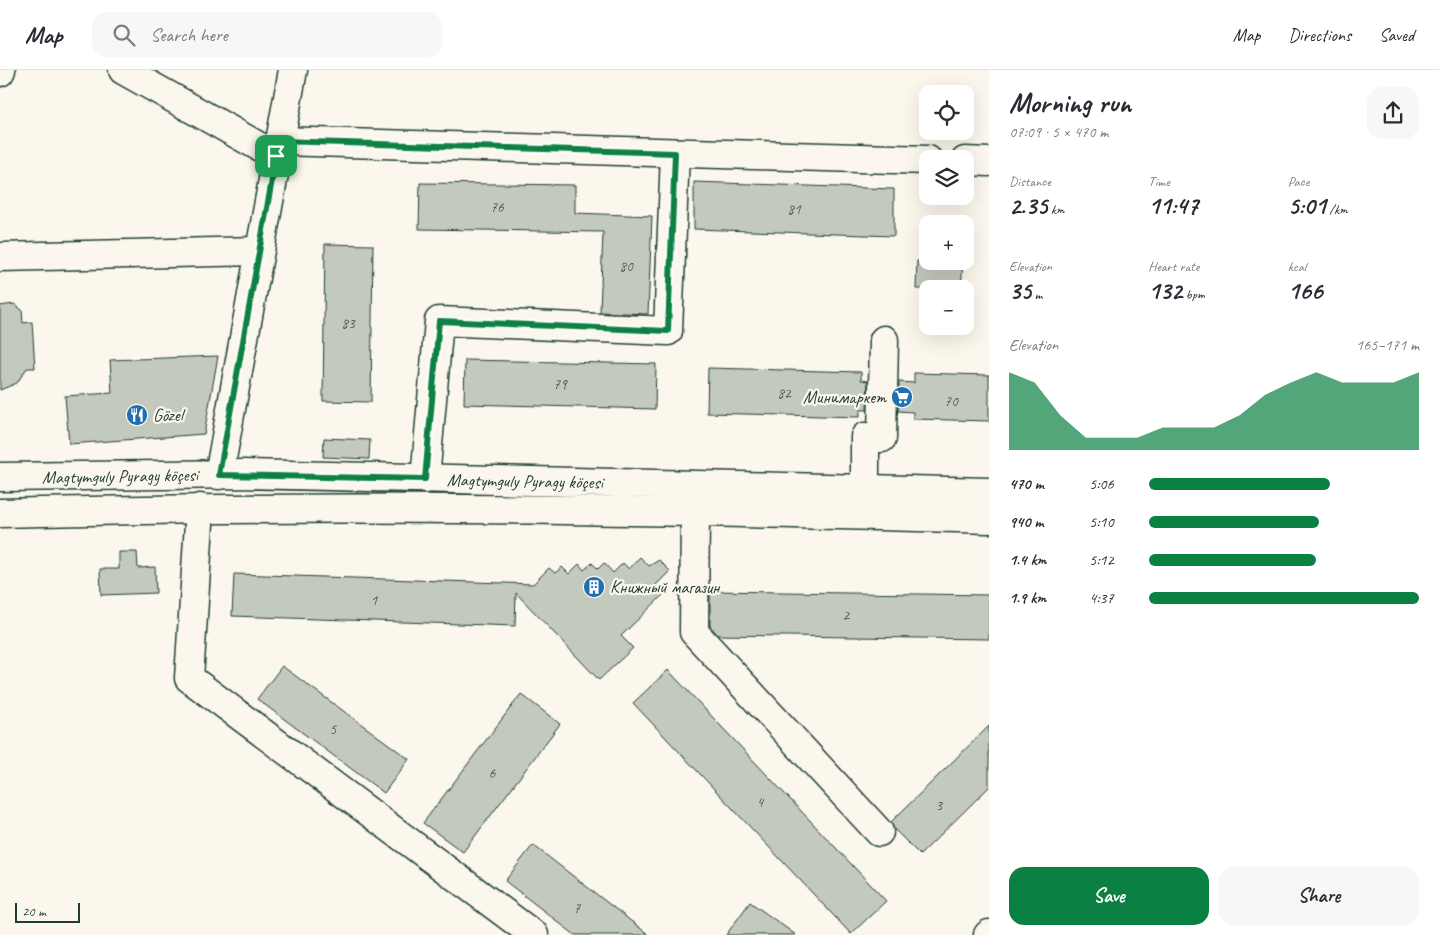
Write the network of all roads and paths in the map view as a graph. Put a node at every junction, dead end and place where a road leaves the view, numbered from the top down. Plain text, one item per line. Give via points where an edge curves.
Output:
1 (123, 70) edge
2 (293, 70) edge
3 (278, 148) junction
4 (675, 153) junction
5 (919, 160) edge
6 (974, 161) edge
7 (989, 162) edge
8 (258, 251) junction
9 (0, 256) edge
10 (884, 340) dead end
11 (219, 475) junction
12 (0, 477) edge
13 (425, 479) junction
14 (865, 490) junction
15 (989, 492) edge
16 (200, 508) junction
17 (695, 511) junction
18 (0, 513) edge
19 (989, 519) edge
20 (879, 832) dead end
21 (534, 935) edge

1 - 3 main road
2 - 3 main road
3 - 4 main road
3 - 8 main road
4 - 5 main road
4 - 13 main road via 668,331 439,321
6 - 7 main road
8 - 9 main road
8 - 11 main road
10 - 14 main road via 882,438 865,437
11 - 12 main road, Magtymguly Pyragy köçesi
11 - 13 main road, Magtymguly Pyragy köçesi
13 - 14 main road, Magtymguly Pyragy köçesi
14 - 15 main road, Magtymguly Pyragy köçesi
16 - 17 main road, Magtymguly Pyragy köçesi
16 - 18 main road, Magtymguly Pyragy köçesi
16 - 21 main road via 189,678
17 - 19 main road, Magtymguly Pyragy köçesi
17 - 20 main road via 694,632

